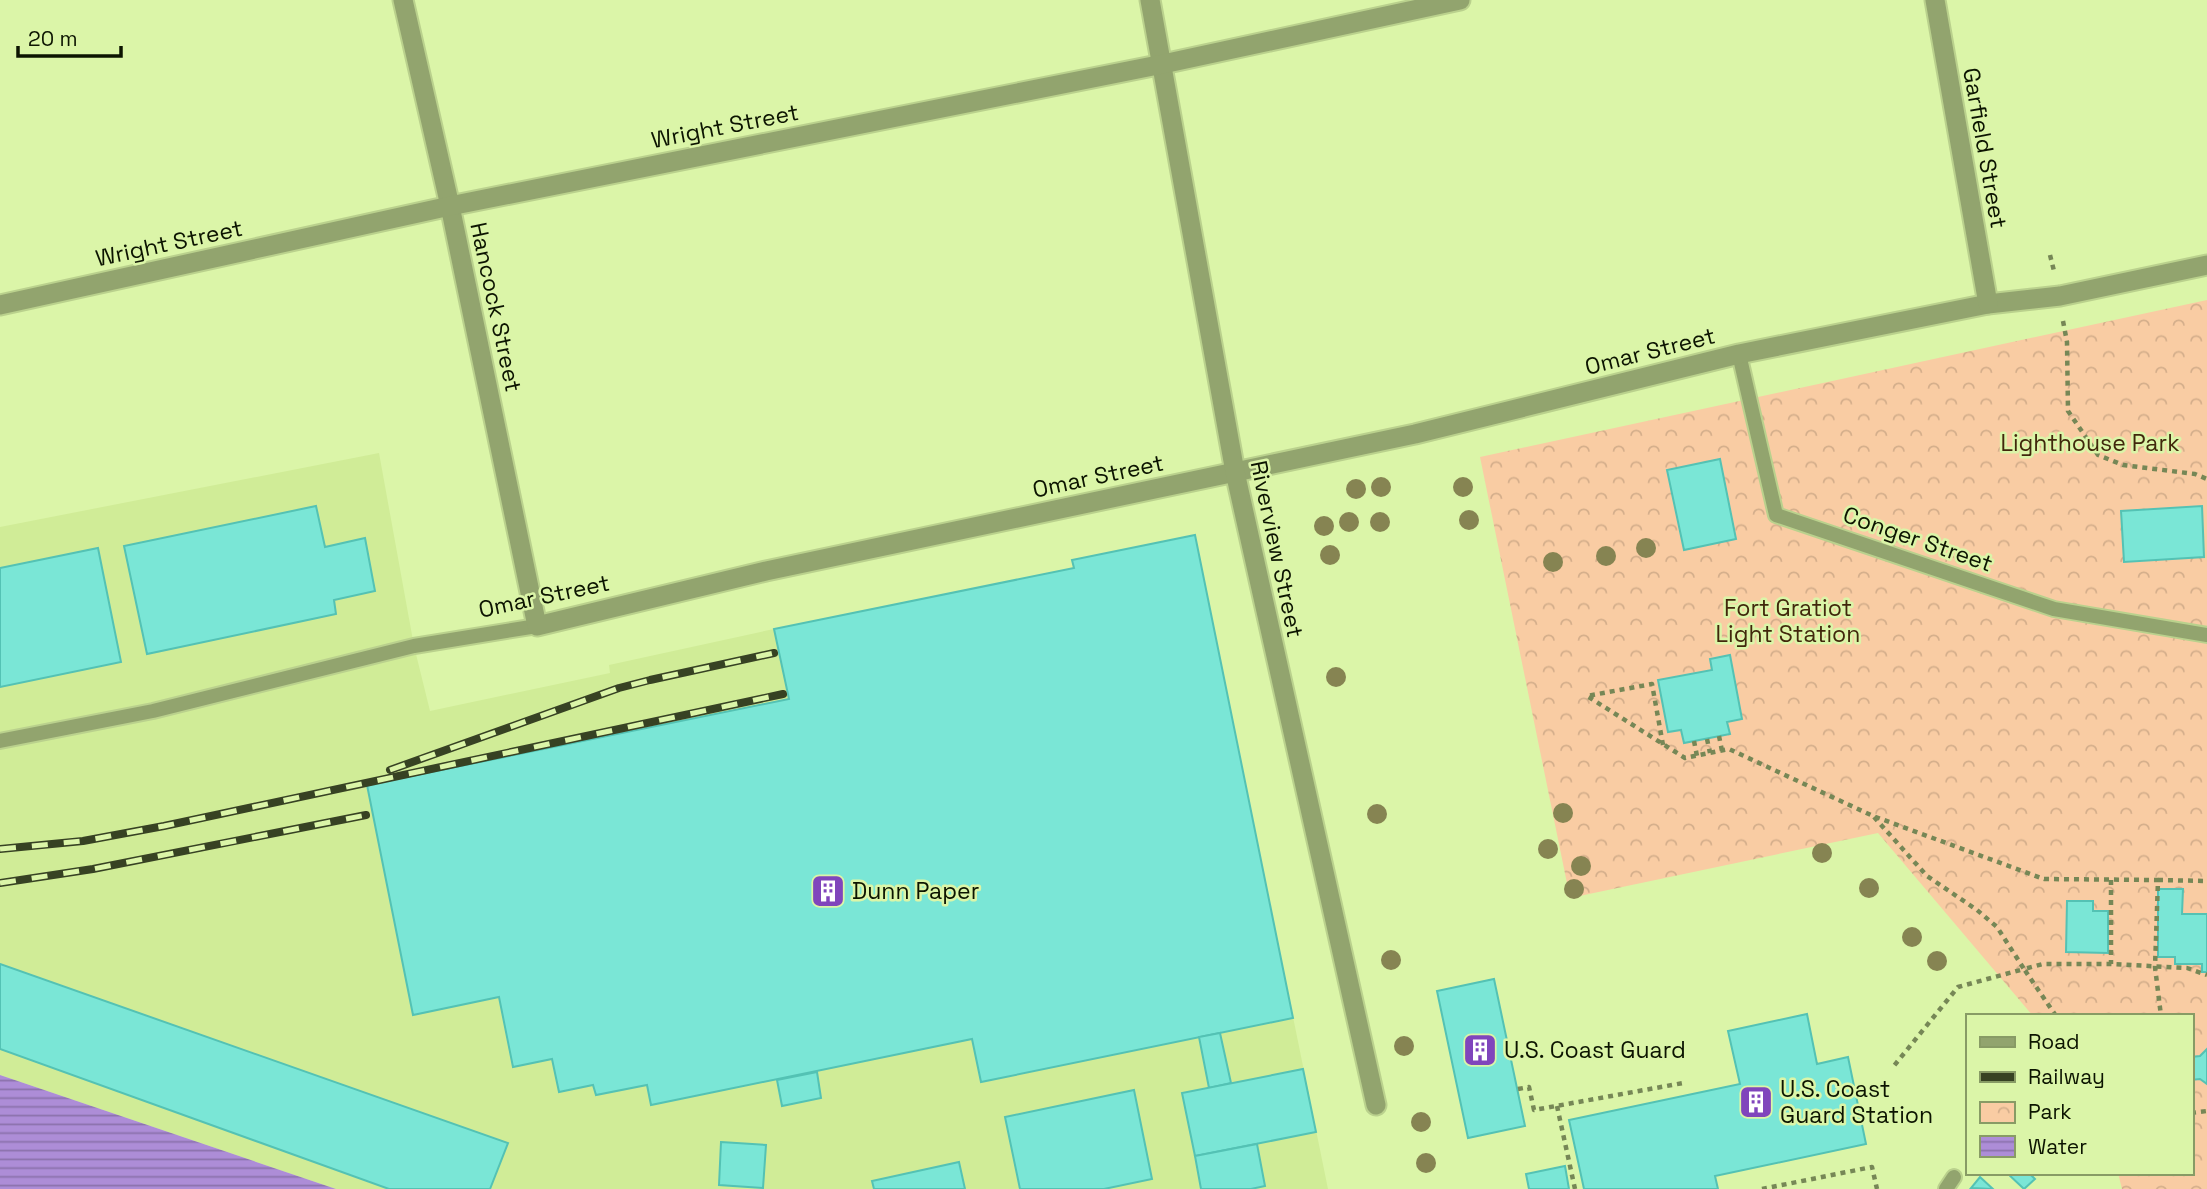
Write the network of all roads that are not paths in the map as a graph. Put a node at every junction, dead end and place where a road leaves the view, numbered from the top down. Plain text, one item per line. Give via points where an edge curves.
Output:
1 (404, 0) edge
2 (1150, 0) edge
3 (1460, 0) edge
4 (1934, 0) edge
5 (1163, 64) junction
6 (450, 206) junction
7 (2207, 265) edge
8 (1988, 304) junction
9 (0, 305) edge
10 (1739, 354) junction
11 (1234, 472) junction
12 (537, 626) junction
13 (2207, 635) edge
14 (0, 741) edge
15 (1376, 1105) dead end

1 - 6 street, Hancock Street
2 - 5 street, Riverview Street
3 - 5 street, Wright Street
4 - 8 street, Garfield Street
5 - 6 street, Wright Street
5 - 11 street, Riverview Street
6 - 9 street, Wright Street
6 - 12 street, Hancock Street
7 - 8 street, Omar Street via 2060,296
8 - 10 street, Omar Street
10 - 11 street, Omar Street via 1415,434
10 - 13 lane, Conger Street via 1776,515 2054,608
11 - 12 street, Omar Street via 766,571
11 - 15 street, Riverview Street
12 - 14 lane, Omar Street via 414,646 153,711

